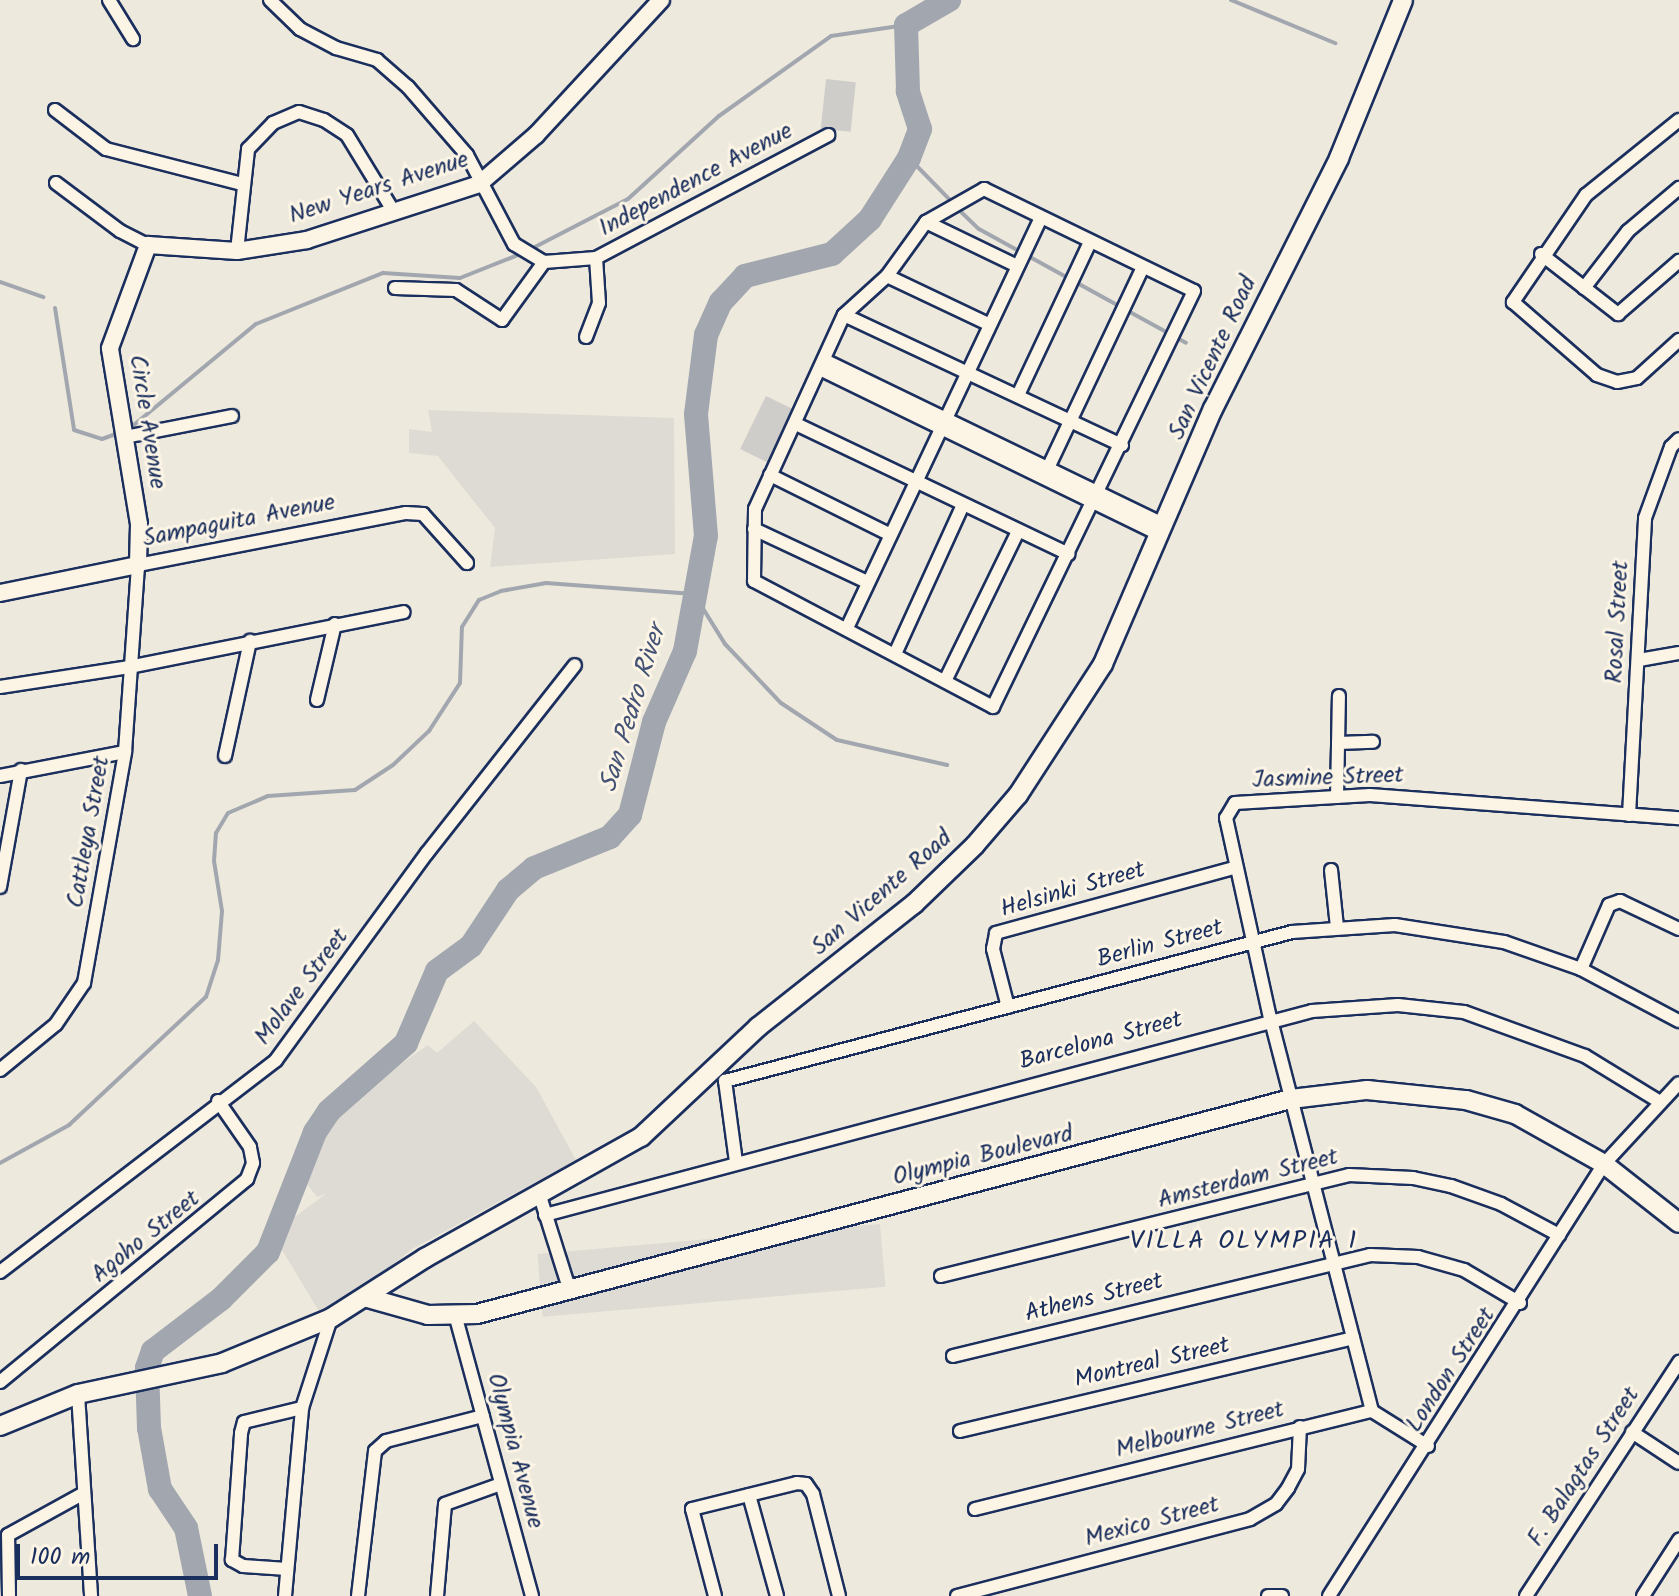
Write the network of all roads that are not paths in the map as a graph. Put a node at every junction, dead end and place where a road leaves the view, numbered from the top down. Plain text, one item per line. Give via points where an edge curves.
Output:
1 (109, 0) edge
2 (270, 0) edge
3 (661, 0) edge
4 (1403, 0) edge
5 (133, 39) dead end
6 (55, 110) dead end
7 (1679, 120) edge
8 (828, 135) dead end
9 (56, 183) dead end
10 (242, 184) junction
11 (479, 184) junction
12 (1679, 188) edge
13 (394, 212) junction
14 (1040, 219) junction
15 (926, 222) junction
16 (1090, 242) junction
17 (148, 245) junction
18 (237, 251) junction
19 (1541, 254) junction
20 (596, 258) junction
21 (542, 261) junction
22 (1679, 261) edge
23 (1017, 266) junction
24 (1143, 267) junction
25 (887, 276) junction
26 (395, 288) dead end
27 (1584, 288) junction
28 (844, 315) junction
29 (986, 323) junction
30 (586, 337) dead end
31 (1679, 340) edge
32 (822, 364) junction
33 (966, 369) junction
34 (1019, 393) junction
35 (232, 416) dead end
36 (1072, 418) junction
37 (796, 424) junction
38 (940, 424) junction
39 (125, 435) junction
40 (1679, 439) edge
41 (1122, 445) junction
42 (1048, 468) junction
43 (770, 475) junction
44 (913, 483) junction
45 (1097, 498) junction
46 (963, 505) junction
47 (754, 529) junction
48 (1162, 529) junction
49 (1018, 531) junction
50 (889, 534) junction
51 (1069, 554) junction
52 (467, 563) dead end
53 (138, 565) junction
54 (867, 582) junction
55 (0, 593) edge
56 (404, 612) dead end
57 (335, 624) junction
58 (847, 628) junction
59 (250, 641) junction
60 (1679, 653) edge
61 (895, 654) junction
62 (1639, 660) junction
63 (575, 665) dead end
64 (129, 667) junction
65 (945, 681) junction
66 (0, 687) edge
67 (1339, 696) dead end
68 (317, 700) dead end
69 (1373, 742) dead end
70 (1338, 743) junction
71 (125, 752) junction
72 (225, 756) dead end
73 (21, 770) junction
74 (0, 776) edge
75 (1337, 797) junction
76 (1629, 815) junction
77 (1679, 818) edge
78 (1234, 868) junction
79 (1331, 870) dead end
80 (0, 887) edge
81 (1337, 927) junction
82 (1679, 929) edge
83 (1252, 943) junction
84 (1581, 969) junction
85 (1008, 1007) junction
86 (1270, 1018) junction
87 (1679, 1021) edge
88 (0, 1070) edge
89 (1679, 1083) edge
90 (1291, 1099) junction
91 (218, 1101) junction
92 (1660, 1102) junction
93 (736, 1162) junction
94 (1604, 1164) junction
95 (1314, 1184) junction
96 (539, 1193) junction
97 (545, 1215) junction
98 (1679, 1223) edge
99 (1559, 1235) junction
100 (1334, 1260) junction
101 (0, 1272) edge
102 (941, 1276) dead end
103 (569, 1288) junction
104 (368, 1298) junction
105 (1520, 1303) junction
106 (331, 1318) junction
107 (456, 1318) junction
108 (1353, 1338) junction
109 (953, 1356) dead end
110 (1679, 1362) edge
111 (0, 1382) edge
112 (78, 1394) junction
113 (302, 1408) junction
114 (1372, 1411) junction
115 (483, 1416) junction
116 (0, 1426) edge
117 (1300, 1427) junction
118 (960, 1431) dead end
119 (1632, 1432) junction
120 (1428, 1446) junction
121 (1679, 1463) edge
122 (501, 1484) junction
123 (84, 1493) junction
124 (749, 1495) junction
125 (975, 1509) dead end
126 (1679, 1540) edge
127 (1675, 1558) edge
128 (287, 1569) junction
129 (9, 1596) edge
130 (91, 1596) edge
131 (285, 1596) edge
132 (358, 1596) edge
133 (437, 1596) edge
134 (532, 1596) edge
135 (715, 1596) edge
136 (777, 1596) edge
137 (839, 1596) edge
138 (957, 1596) edge
139 (1268, 1596) edge
140 (1282, 1596) edge
141 (1329, 1596) edge
142 (1526, 1596) edge
143 (1643, 1596) edge

1 - 5 street
2 - 11 street via 300,29 336,48 377,60 408,87 467,155
3 - 11 street, New Years Avenue via 536,135
4 - 48 main road, San Vicente Road via 1339,158 1234,364
6 - 10 street via 106,149
7 - 19 street via 1586,195
8 - 20 street, Independence Avenue
9 - 17 street, New Years Avenue via 120,231
10 - 13 street via 248,149 273,123 299,112 347,135
10 - 18 street
11 - 13 street, New Years Avenue
11 - 21 street via 514,244
12 - 27 street via 1628,231
13 - 18 street, New Years Avenue via 307,240
14 - 15 street via 984,189
14 - 16 street
14 - 23 street
15 - 23 street
15 - 25 street
16 - 24 street
16 - 34 street
17 - 18 street, New Years Avenue
17 - 39 street, Circle Avenue via 110,348
19 - 27 street
19 - 31 street via 1514,293 1517,311 1597,375 1617,382 1637,378
20 - 21 street, Independence Avenue
20 - 30 street via 599,303
21 - 26 street via 502,320 456,290
22 - 27 street via 1618,314
23 - 29 street
24 - 36 street
24 - 41 street via 1194,291
25 - 28 street
25 - 29 street
28 - 32 street
28 - 33 street
29 - 33 street
32 - 37 street
32 - 38 street
33 - 34 street
33 - 38 street
34 - 36 street
35 - 39 street
36 - 41 street
36 - 42 street
37 - 43 street
37 - 44 street
38 - 42 street
38 - 44 street
38 - 45 street
39 - 53 street, Circle Avenue via 139,524
40 - 62 street, Rosal Street via 1671,447 1645,518
41 - 45 street
42 - 45 street
43 - 47 street via 755,509
43 - 50 street
44 - 46 street
44 - 50 street
45 - 48 street
45 - 51 street
46 - 49 street
46 - 61 street
47 - 54 street
47 - 58 street via 754,581
48 - 96 main road, San Vicente Road via 1079,706 1018,795 975,845 914,904 758,1027 651,1129
49 - 51 street
49 - 65 street
50 - 54 street
51 - 65 street via 993,707
52 - 53 street, Sampaguita Avenue via 423,514 406,513
53 - 55 street, Sampaguita Avenue
53 - 64 street, Cattleya Street
54 - 58 street
56 - 57 street
57 - 59 street
57 - 68 street
58 - 61 street
59 - 64 street
59 - 72 street
60 - 62 street
61 - 65 street
62 - 76 street, Rosal Street
63 - 91 street, Molave Street via 427,853 300,1033 257,1076
64 - 66 street
64 - 71 street, Cattleya Street
67 - 70 street
69 - 70 street
70 - 75 street
71 - 73 street
71 - 88 street, Cattleya Street via 84,983 56,1024
73 - 74 street
73 - 80 street
75 - 76 street, Jasmine Street via 1370,795
75 - 78 street, Jasmine Street via 1235,803 1226,818
76 - 77 street, Jasmine Street
78 - 83 street, Jasmine Street
78 - 85 street, Helsinki Street via 996,933 993,949
79 - 81 street
81 - 83 street, Berlin Street
81 - 84 street, Berlin Street via 1435,930 1504,942
82 - 84 street via 1631,902 1609,905
83 - 85 street, Berlin Street
83 - 86 street, Jasmine Street
84 - 87 street, Berlin Street
85 - 93 street, Berlin Street via 725,1081
86 - 90 street, Jasmine Street
86 - 92 street, Barcelona Street via 1358,1006 1464,1012 1585,1056
86 - 93 street, Barcelona Street
89 - 92 street, London Street
90 - 94 main road, Olympia Boulevard via 1367,1090 1466,1100 1547,1129
90 - 95 street, Jasmine Street
90 - 103 main road, Olympia Boulevard
91 - 101 street, Molave Street
91 - 111 street, Agoho Street via 250,1147 253,1163 247,1179
92 - 94 street, London Street
93 - 97 street, Barcelona Street
94 - 98 main road, Olympia Boulevard
94 - 99 street, London Street
95 - 99 street, Amsterdam Street via 1349,1175 1426,1180 1501,1204
95 - 100 street, Jasmine Street
95 - 102 street, Amsterdam Street
96 - 97 street
96 - 104 main road, San Vicente Road
97 - 103 street
99 - 105 street, London Street
100 - 105 street, Athens Street via 1418,1257 1464,1270
100 - 108 street, Jasmine Street
100 - 109 street, Athens Street
103 - 107 main road, Olympia Boulevard
104 - 106 main road, San Vicente Road
104 - 107 main road, Olympia Boulevard
105 - 120 street, London Street
106 - 112 main road, San Vicente Road via 222,1363
106 - 113 street
107 - 115 street, Olympia Avenue
108 - 114 street, Jasmine Street
108 - 118 street, Montreal Street
110 - 119 street, F. Balagtas Street
112 - 116 main road, San Vicente Road
112 - 123 street
113 - 128 street
113 - 128 street via 244,1422 241,1433 232,1560 243,1566
114 - 117 street, Melbourne Street
114 - 120 street
115 - 122 street, Olympia Avenue
115 - 132 street via 386,1441 375,1451
117 - 125 street, Melbourne Street
117 - 138 street, Mexico Street via 1298,1469 1288,1488 1276,1504 1250,1519
119 - 121 street
119 - 142 street, F. Balagtas Street
120 - 141 street, London Street
122 - 133 street via 445,1504
122 - 134 street, Olympia Avenue
123 - 129 street via 8,1535
123 - 130 street
124 - 135 street via 692,1509
124 - 136 street
124 - 137 street via 806,1484
126 - 127 street
127 - 143 street
128 - 131 street
139 - 140 street

